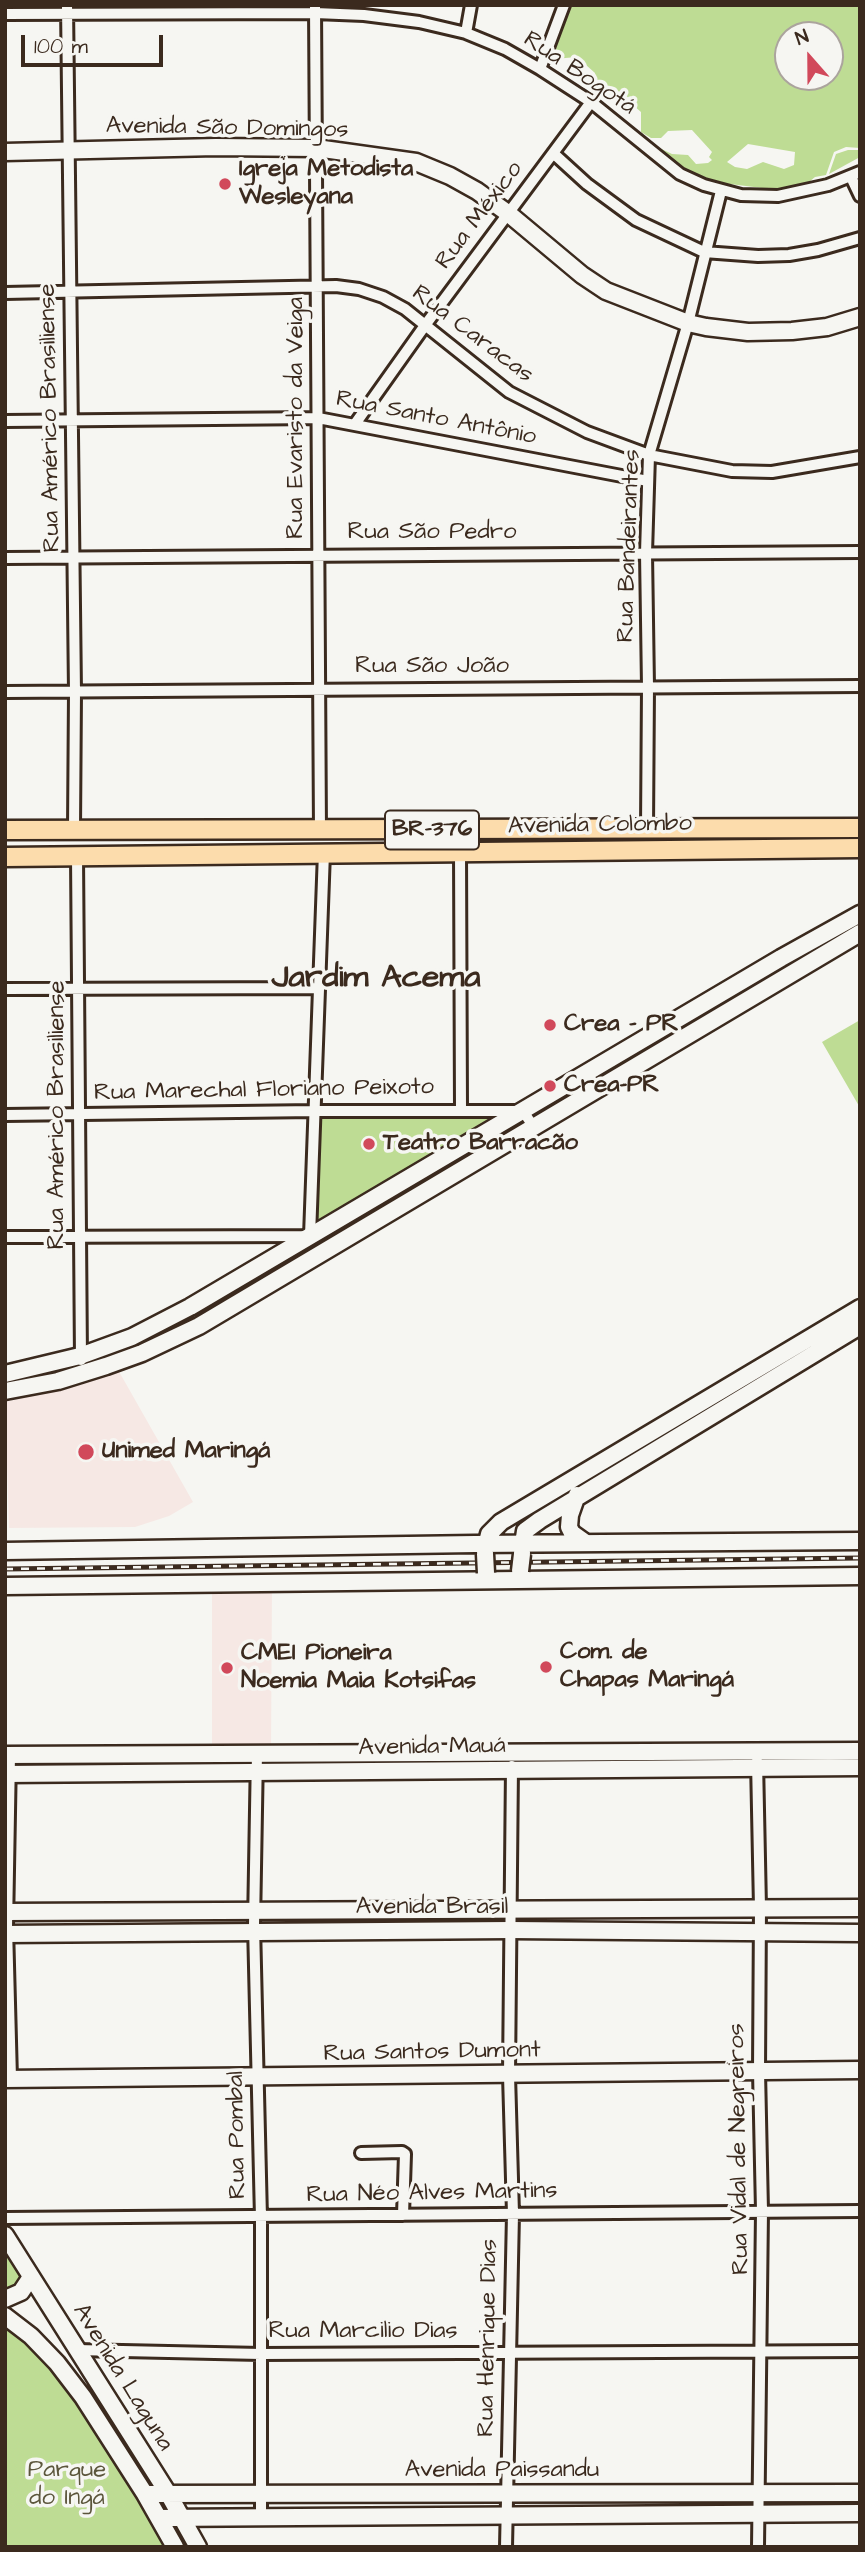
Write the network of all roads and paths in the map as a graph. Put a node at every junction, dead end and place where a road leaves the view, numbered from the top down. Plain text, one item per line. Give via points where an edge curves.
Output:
1 (471, 5) edge
2 (564, 5) edge
3 (67, 9) edge
4 (315, 9) edge
5 (5, 14) edge
6 (466, 33) junction
7 (540, 69) junction
8 (591, 102) junction
9 (316, 148) junction
10 (70, 150) junction
11 (5, 152) edge
12 (553, 153) junction
13 (855, 175) edge
14 (721, 191) junction
15 (860, 196) edge
16 (509, 214) junction
17 (860, 238) edge
18 (704, 252) junction
19 (317, 287) junction
20 (5, 292) edge
21 (69, 292) junction
22 (860, 317) edge
23 (688, 323) junction
24 (426, 324) junction
25 (318, 418) junction
26 (73, 420) junction
27 (5, 421) edge
28 (355, 424) junction
29 (649, 455) junction
30 (860, 457) edge
31 (648, 481) junction
32 (860, 552) edge
33 (646, 553) junction
34 (319, 555) junction
35 (5, 558) edge
36 (74, 558) junction
37 (860, 686) edge
38 (648, 687) junction
39 (320, 689) junction
40 (5, 692) edge
41 (75, 692) junction
42 (647, 828) junction
43 (836, 828) junction
44 (860, 828) edge
45 (74, 829) junction
46 (509, 829) junction
47 (5, 831) edge
48 (320, 831) junction
49 (186, 832) junction
50 (204, 832) junction
51 (806, 848) junction
52 (860, 848) edge
53 (324, 852) junction
54 (460, 852) junction
55 (491, 852) junction
56 (191, 854) junction
57 (77, 856) junction
58 (5, 857) edge
59 (860, 914) edge
60 (860, 933) edge
61 (769, 965) junction
62 (779, 981) junction
63 (319, 988) junction
64 (5, 989) edge
65 (78, 989) junction
66 (314, 1111) junction
67 (461, 1111) junction
68 (523, 1111) junction
69 (79, 1114) junction
70 (5, 1115) edge
71 (533, 1126) junction
72 (310, 1236) junction
73 (5, 1237) edge
74 (79, 1237) junction
75 (321, 1253) junction
76 (860, 1308) edge
77 (860, 1326) edge
78 (80, 1356) junction
79 (85, 1372) junction
80 (5, 1374) edge
81 (5, 1391) edge
82 (662, 1437) junction
83 (577, 1496) junction
84 (860, 1541) edge
85 (586, 1543) junction
86 (486, 1548) junction
87 (523, 1549) junction
88 (5, 1551) edge
89 (516, 1575) junction
90 (487, 1576) junction
91 (860, 1576) edge
92 (5, 1586) edge
93 (860, 1751) edge
94 (512, 1752) junction
95 (757, 1752) junction
96 (257, 1753) junction
97 (8, 1755) edge
98 (860, 1767) edge
99 (757, 1769) junction
100 (512, 1770) junction
101 (256, 1773) junction
102 (7, 1774) edge
103 (760, 1908) junction
104 (860, 1908) edge
105 (511, 1909) junction
106 (255, 1910) junction
107 (6, 1912) edge
108 (510, 1930) junction
109 (254, 1931) junction
110 (860, 1933) edge
111 (6, 1934) edge
112 (760, 1934) junction
113 (860, 2070) edge
114 (759, 2071) junction
115 (509, 2075) junction
116 (258, 2078) junction
117 (8, 2079) edge
118 (361, 2152) dead end
119 (762, 2211) junction
120 (860, 2211) edge
121 (513, 2214) junction
122 (403, 2215) junction
123 (5, 2218) edge
124 (261, 2218) junction
125 (5, 2235) edge
126 (31, 2277) junction
127 (5, 2299) edge
128 (5, 2316) edge
129 (76, 2350) junction
130 (860, 2351) edge
131 (762, 2352) junction
132 (512, 2353) junction
133 (261, 2354) junction
134 (758, 2493) junction
135 (860, 2493) edge
136 (145, 2494) junction
137 (262, 2494) junction
138 (507, 2494) junction
139 (169, 2495) junction
140 (758, 2513) junction
141 (860, 2513) edge
142 (181, 2516) junction
143 (261, 2516) junction
144 (506, 2517) junction
145 (159, 2518) junction
146 (175, 2547) edge
147 (198, 2547) edge
148 (506, 2547) edge
149 (758, 2547) edge

1 - 6 street
2 - 7 street
3 - 4 street, Rua Bogotá
3 - 5 street, Rua Bogotá
3 - 10 street, Rua Américo Brasiliense
4 - 6 street, Rua Bogotá
4 - 9 street, Rua Evaristo da Veiga
6 - 7 street, Rua Bogotá
7 - 8 street, Rua Bogotá
8 - 12 street, Rua México
8 - 14 street, Rua Bogotá via 680,174
9 - 10 main road, Avenida São Domingos
9 - 16 main road, Avenida São Domingos via 416,162 477,191
9 - 19 street, Rua Evaristo da Veiga
10 - 11 main road, Avenida São Domingos
10 - 21 street, Rua Américo Brasiliense
12 - 16 street, Rua México
12 - 18 street via 636,220
13 - 14 street, Rua Bogotá via 778,196
13 - 15 street
14 - 18 street, Rua Bandeirantes
16 - 23 main road, Avenida São Domingos via 606,291
16 - 24 street, Rua México
17 - 18 street via 789,255
18 - 23 street, Rua Bandeirantes
19 - 21 street, Rua Caracas
19 - 24 street, Rua Caracas via 359,289 383,297
19 - 25 street, Rua Evaristo da Veiga
20 - 21 street, Rua Caracas
21 - 26 street, Rua Américo Brasiliense
22 - 23 main road, Avenida São Domingos via 792,331 748,332
23 - 29 street, Rua Bandeirantes
24 - 28 street, Rua México
24 - 29 street, Rua Caracas via 509,392 587,432
25 - 26 street, Rua Santo Antônio
25 - 28 street, Rua Santo Antônio
25 - 34 street, Rua Evaristo da Veiga
26 - 27 street, Rua Santo Antônio
26 - 36 street, Rua Américo Brasiliense
28 - 31 street, Rua Santo Antônio
29 - 30 street, Rua Caracas via 732,471 772,472
29 - 31 street, Rua Bandeirantes
31 - 33 street, Rua Bandeirantes
32 - 33 street, Rua São Pedro
33 - 34 street, Rua São Pedro
33 - 38 street, Rua Bandeirantes
34 - 36 street, Rua São Pedro
34 - 39 street, Rua Evaristo da Veiga
35 - 36 street, Rua São Pedro
36 - 41 street, Rua Américo Brasiliense
37 - 38 street, Rua São João
38 - 39 street, Rua São João
38 - 42 street, Rua Bandeirantes
39 - 41 street, Rua São João
39 - 48 street, Rua Evaristo da Veiga
40 - 41 street, Rua São João
41 - 45 street, Rua Américo Brasiliense
42 - 43 main road, Avenida Colombo / BR-376
42 - 46 main road, Avenida Colombo / BR-376
43 - 44 main road, Avenida Colombo / BR-376
43 - 51 main road
45 - 47 main road, Avenida Colombo / BR-376
45 - 49 main road, Avenida Colombo / BR-376
46 - 48 main road, Avenida Colombo / BR-376
46 - 55 main road
48 - 50 main road, Avenida Colombo / BR-376
49 - 50 main road, Avenida Colombo / BR-376
49 - 56 main road
50 - 56 main road
51 - 52 main road, Avenida Colombo / BR-376
51 - 55 main road, Avenida Colombo / BR-376
53 - 54 main road, Avenida Colombo / BR-376
53 - 56 main road, Avenida Colombo / BR-376
53 - 63 street
54 - 55 main road, Avenida Colombo / BR-376
54 - 67 street
56 - 57 main road, Avenida Colombo / BR-376
57 - 58 main road, Avenida Colombo / BR-376
57 - 65 street, Rua Américo Brasiliense
59 - 61 main road
60 - 62 main road
61 - 62 main road
61 - 68 main road
62 - 71 main road
63 - 65 street
63 - 66 street
64 - 65 street
65 - 69 street, Rua Américo Brasiliense
66 - 67 street, Rua Marechal Floriano Peixoto
66 - 69 street, Rua Marechal Floriano Peixoto
66 - 72 street
67 - 68 street, Rua Marechal Floriano Peixoto
68 - 71 street
68 - 72 main road
69 - 70 street, Rua Marechal Floriano Peixoto
69 - 74 street, Rua Américo Brasiliense
71 - 75 main road
72 - 74 street
72 - 75 street
72 - 78 main road via 190,1307 132,1337
73 - 74 street
74 - 78 street, Rua Américo Brasiliense
75 - 79 main road via 199,1326 142,1353
76 - 82 main road
77 - 82 main road
78 - 79 street, Rua Américo Brasiliense
78 - 80 main road
79 - 81 main road
82 - 83 main road
82 - 86 main road via 501,1522 489,1534
83 - 85 main road via 569,1527
83 - 87 main road via 525,1531
84 - 85 main road
85 - 87 main road
86 - 87 main road
86 - 88 main road
86 - 90 main road, bridge
87 - 89 main road, bridge
89 - 90 main road
89 - 91 main road
90 - 92 main road
93 - 95 main road, Avenida Mauá
94 - 95 main road, Avenida Mauá
94 - 96 main road, Avenida Mauá
94 - 100 street, Rua Henrique Dias
95 - 99 street, Rua Vidal de Negreiros
96 - 97 main road, Avenida Mauá
96 - 101 street, Rua Pombal
97 - 102 street
98 - 99 main road, Avenida Mauá
99 - 100 main road, Avenida Mauá
99 - 103 street, Rua Vidal de Negreiros
100 - 101 main road, Avenida Mauá
100 - 105 street, Rua Henrique Dias
101 - 102 main road, Avenida Mauá
101 - 106 street, Rua Pombal
102 - 107 street
103 - 104 main road, Avenida Brasil
103 - 105 main road, Avenida Brasil
103 - 112 street, Rua Vidal de Negreiros
105 - 106 main road, Avenida Brasil
105 - 108 street, Rua Henrique Dias
106 - 107 main road, Avenida Brasil
106 - 109 street, Rua Pombal
107 - 111 street
108 - 109 main road, Avenida Brasil
108 - 112 main road, Avenida Brasil
108 - 115 street, Rua Henrique Dias
109 - 111 main road, Avenida Brasil
109 - 116 street, Rua Pombal
110 - 112 main road, Avenida Brasil
111 - 117 street
112 - 114 street, Rua Vidal de Negreiros
113 - 114 main road, Rua Santos Dumont
114 - 115 main road, Rua Santos Dumont
114 - 119 street, Rua Vidal de Negreiros
115 - 116 main road, Rua Santos Dumont
115 - 121 street, Rua Henrique Dias
116 - 117 main road, Rua Santos Dumont
116 - 124 street, Rua Pombal
118 - 122 street via 405,2154
119 - 120 street, Rua Néo Alves Martins
119 - 121 street, Rua Néo Alves Martins
119 - 131 street, Rua Vidal de Negreiros
121 - 122 street, Rua Néo Alves Martins
121 - 132 street, Rua Henrique Dias
122 - 124 street, Rua Néo Alves Martins
123 - 124 street, Rua Néo Alves Martins
124 - 133 street, Rua Pombal
125 - 126 main road, Avenida Laguna
126 - 127 main road via 21,2291
126 - 129 main road, Avenida Laguna
128 - 136 main road, Avenida Laguna via 57,2363
129 - 133 street, Rua Marcilio Dias
129 - 139 main road, Avenida Laguna
130 - 131 street, Rua Marcilio Dias
131 - 132 street, Rua Marcilio Dias
131 - 134 street, Rua Vidal de Negreiros
132 - 133 street, Rua Marcilio Dias
132 - 138 street, Rua Henrique Dias
133 - 137 street, Rua Pombal
134 - 135 main road, Avenida Paissandu
134 - 138 main road, Avenida Paissandu
134 - 140 street, Rua Vidal de Negreiros
136 - 139 main road, Avenida Paissandu
136 - 145 main road, Avenida Laguna
137 - 138 main road, Avenida Paissandu
137 - 139 main road, Avenida Paissandu
137 - 143 street, Rua Pombal
138 - 144 street, Rua Henrique Dias
139 - 142 main road, Avenida Laguna
140 - 141 main road, Avenida Paissandu
140 - 144 main road, Avenida Paissandu
140 - 149 street, Rua Vidal de Negreiros
142 - 143 main road, Avenida Paissandu
142 - 145 main road, Avenida Paissandu
142 - 147 main road, Avenida Laguna
143 - 144 main road, Avenida Paissandu
144 - 148 street, Rua Henrique Dias
145 - 146 main road, Avenida Laguna

